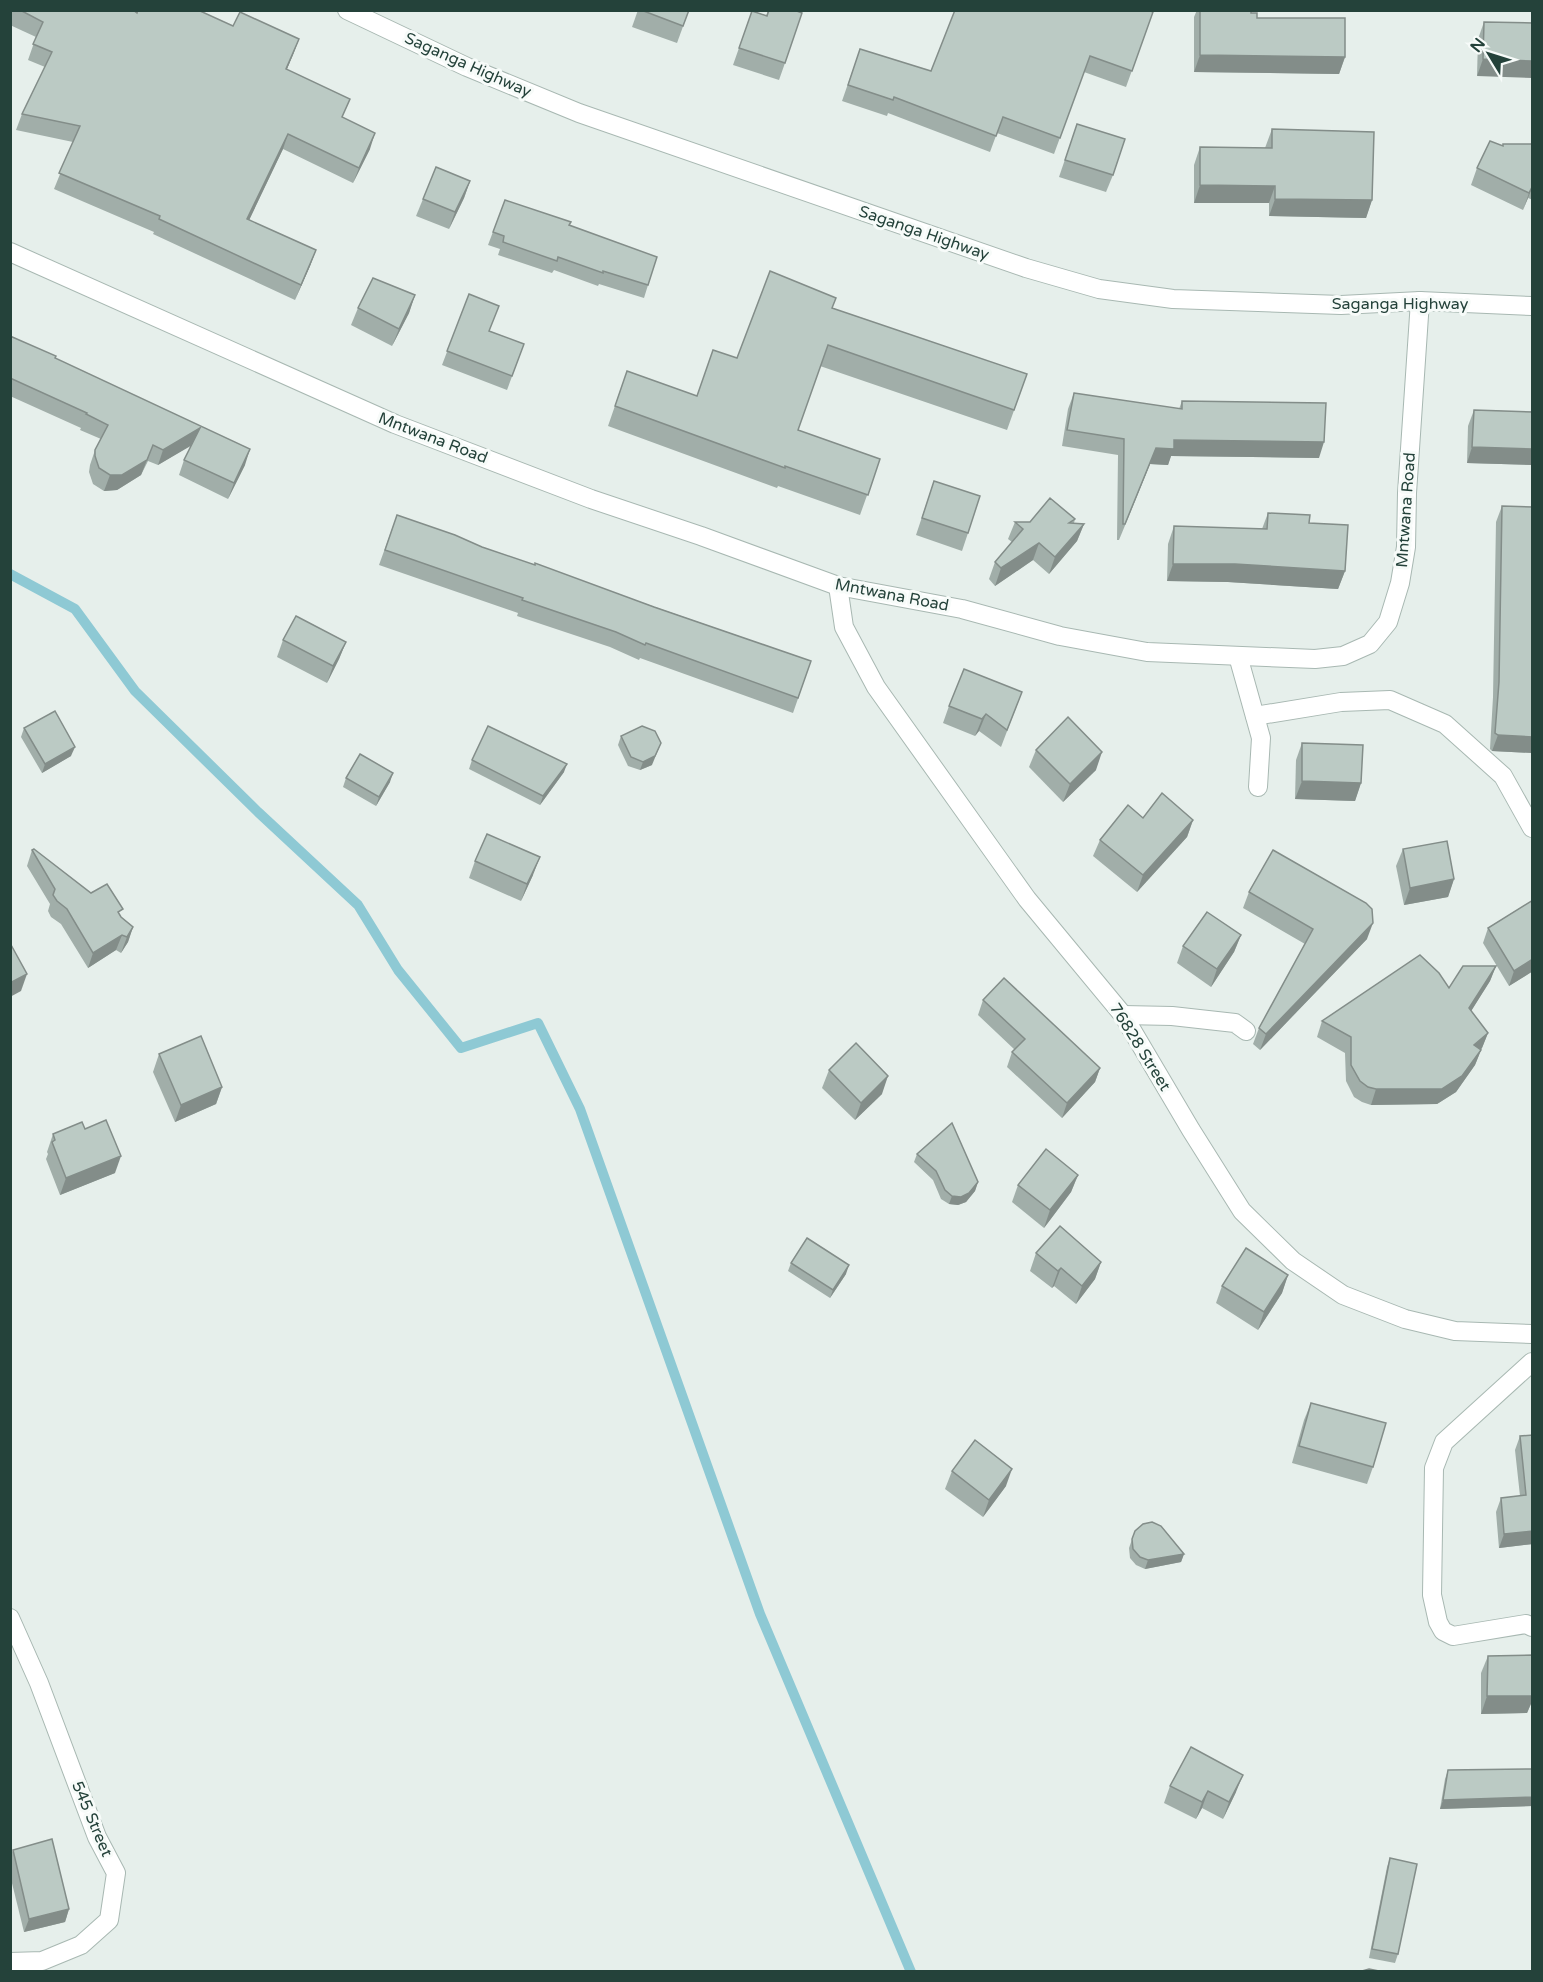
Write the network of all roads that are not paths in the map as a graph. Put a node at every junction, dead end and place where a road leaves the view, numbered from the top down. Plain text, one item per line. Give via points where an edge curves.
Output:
1 (347, 10) edge
2 (10, 252) edge
3 (1420, 301) junction
4 (1533, 306) edge
5 (838, 585) junction
6 (1238, 656) junction
7 (1255, 716) junction
8 (1258, 787) dead end
9 (1533, 828) edge
10 (1123, 1016) junction
11 (1246, 1031) dead end
12 (1533, 1334) edge
13 (1533, 1362) edge
14 (10, 1618) edge
15 (1533, 1628) edge
16 (10, 1962) edge

1 - 3 street, Saganga Highway via 466,67 579,113 1026,268 1100,289 1197,300 1341,305
2 - 5 street, Mntwana Road via 395,424 591,499
3 - 4 street, Saganga Highway
3 - 6 street, Mntwana Road via 1406,547 1388,622 1371,644 1343,656
5 - 6 street, Mntwana Road via 963,609 1060,636 1147,652
5 - 10 street, 76828 Street via 844,627 876,687 1027,899
6 - 7 street
7 - 8 street via 1261,738
7 - 9 street via 1341,702 1390,700 1445,724 1503,776
10 - 11 street via 1172,1016 1235,1023
10 - 12 street, 76828 Street via 1242,1211 1293,1261 1343,1295 1405,1319 1455,1331
13 - 15 street via 1444,1442 1434,1468 1432,1595 1438,1622 1443,1631 1453,1636 1526,1624
14 - 16 street, 545 Street via 97,1837 116,1874 109,1920 81,1945 42,1961

